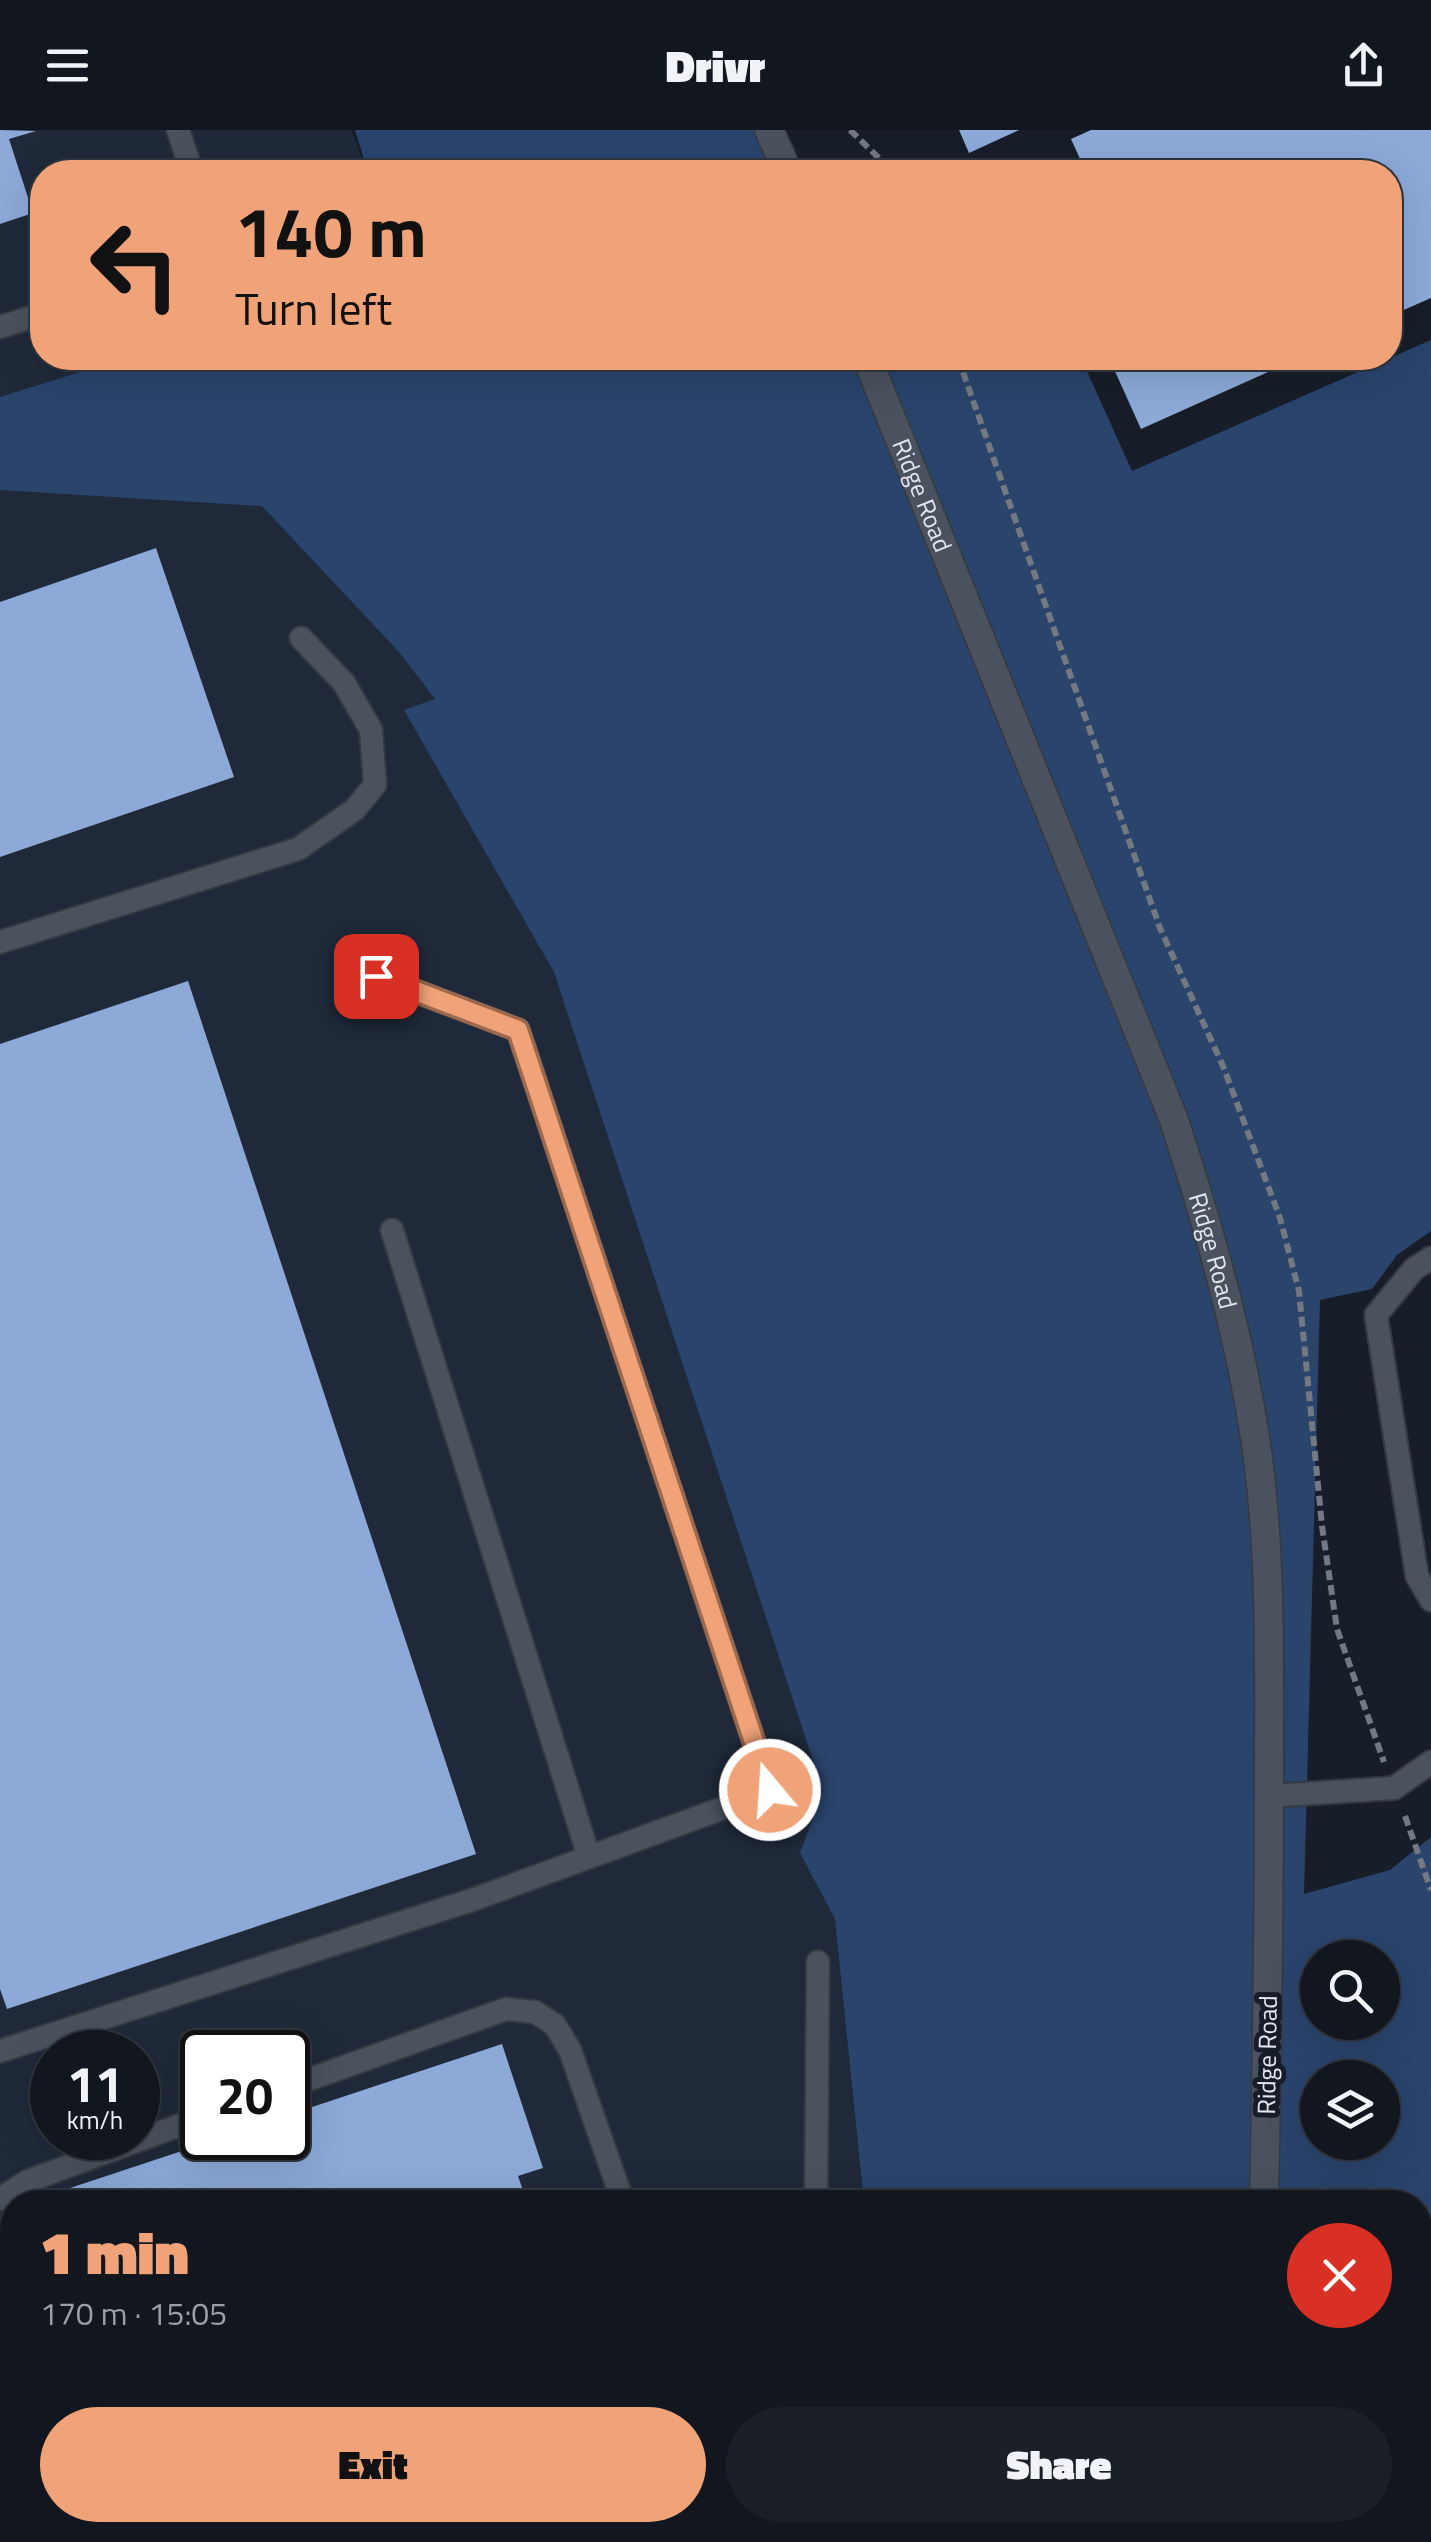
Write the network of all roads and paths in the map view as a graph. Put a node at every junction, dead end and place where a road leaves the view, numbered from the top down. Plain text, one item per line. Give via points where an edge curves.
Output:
1 (178, 130) edge
2 (769, 130) edge
3 (850, 130) edge
4 (188, 160) edge
5 (783, 160) edge
6 (881, 160) edge
7 (30, 318) edge
8 (0, 327) edge
9 (871, 370) edge
10 (301, 638) dead end
11 (0, 942) edge
12 (376, 976) dead end
13 (392, 1230) dead end
14 (1431, 1258) edge
15 (1431, 1600) edge
16 (1431, 1762) edge
17 (1269, 1796) junction
18 (589, 1857) junction
19 (818, 1962) dead end
20 (0, 2051) edge
21 (310, 2079) edge
22 (180, 2126) edge
23 (14, 2190) edge
24 (619, 2190) edge
25 (816, 2190) edge
26 (1264, 2190) edge

1 - 4 lane
2 - 5 street
3 - 6 path
7 - 8 lane
9 - 17 street, Ridge Road via 1174,1120 1215,1249 1258,1460 1269,1595
10 - 11 lane via 344,682 371,730 374,785 354,810 298,848
12 - 18 lane via 518,1030 770,1790
13 - 18 lane
14 - 15 lane via 1376,1315 1416,1576
16 - 17 lane via 1394,1788
17 - 26 street, Ridge Road
18 - 20 lane
19 - 25 lane
21 - 24 lane via 506,2009 535,2012 556,2025 570,2050
22 - 23 lane

